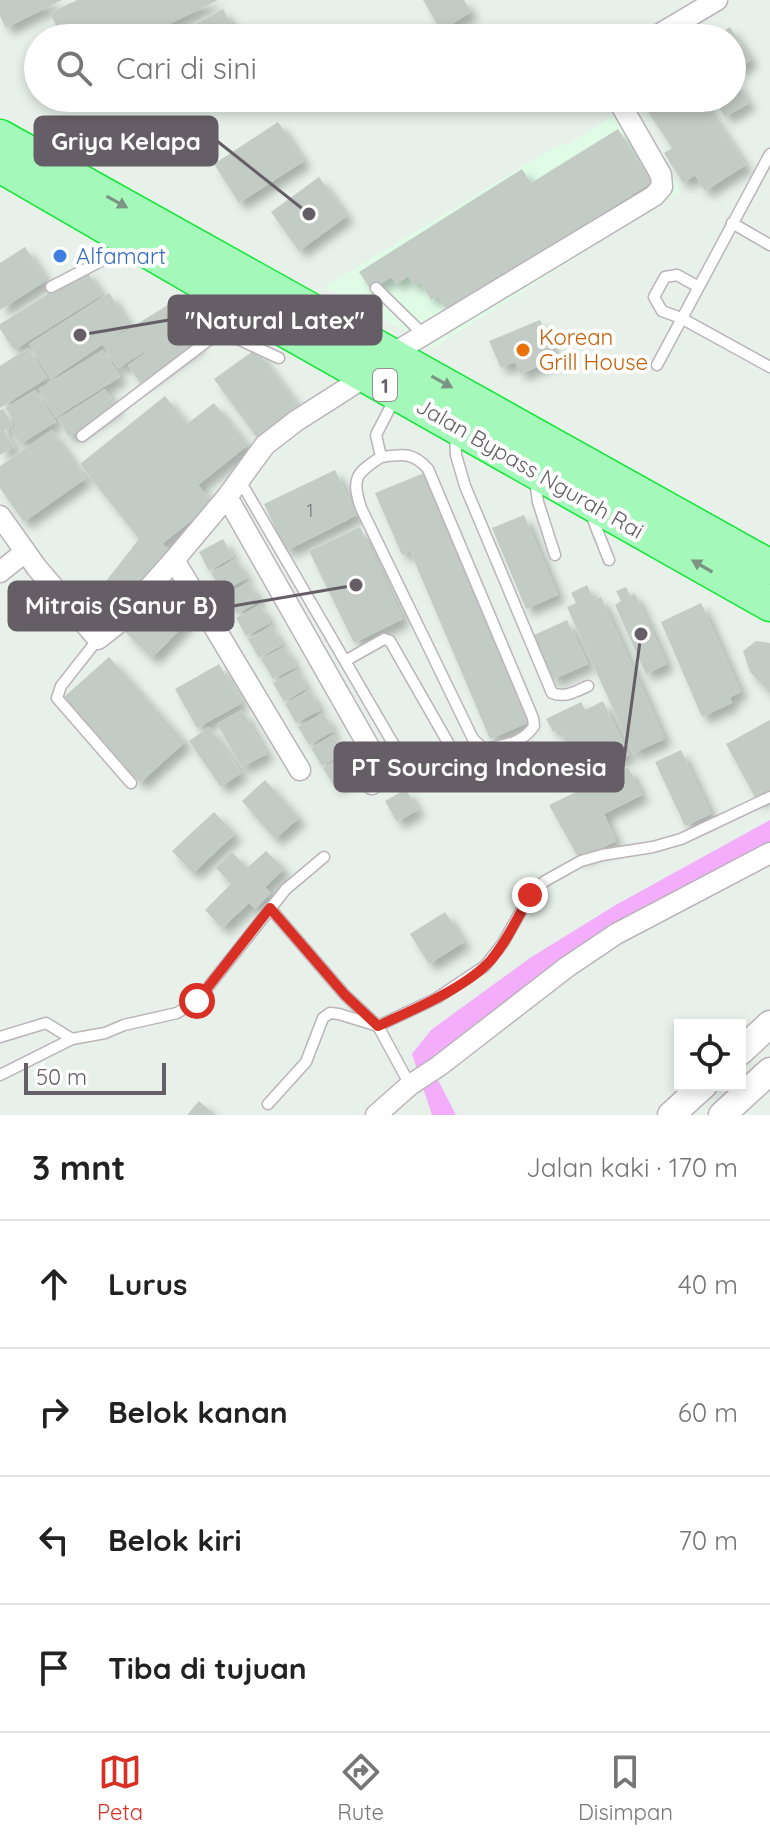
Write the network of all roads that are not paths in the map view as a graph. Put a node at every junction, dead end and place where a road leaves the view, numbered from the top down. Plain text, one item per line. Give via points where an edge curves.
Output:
1 (717, 0) edge
2 (677, 24) edge
3 (625, 112) edge
4 (0, 137) edge
5 (770, 154) edge
6 (0, 165) edge
7 (72, 191) junction
8 (732, 223) junction
9 (135, 244) junction
10 (770, 245) edge
11 (697, 286) junction
12 (51, 287) dead end
13 (376, 288) dead end
14 (250, 310) junction
15 (681, 318) junction
16 (219, 330) junction
17 (424, 335) junction
18 (282, 343) junction
19 (251, 345) junction
20 (380, 364) junction
21 (657, 365) dead end
22 (770, 367) edge
23 (397, 393) junction
24 (455, 425) junction
25 (82, 436) dead end
26 (381, 457) junction
27 (534, 470) junction
28 (239, 479) junction
29 (227, 497) junction
30 (584, 499) junction
31 (0, 516) edge
32 (25, 552) junction
33 (555, 555) dead end
34 (174, 560) junction
35 (609, 560) dead end
36 (770, 567) edge
37 (0, 572) edge
38 (770, 604) edge
39 (98, 639) junction
40 (345, 661) junction
41 (588, 686) dead end
42 (300, 770) dead end
43 (131, 783) dead end
44 (372, 784) dead end
45 (770, 797) edge
46 (770, 853) edge
47 (324, 857) dead end
48 (270, 908) junction
49 (770, 1024) edge
50 (378, 1026) junction
51 (0, 1037) edge
52 (72, 1039) junction
53 (746, 1046) edge
54 (770, 1071) edge
55 (0, 1075) edge
56 (413, 1083) junction
57 (697, 1091) edge
58 (268, 1104) dead end
59 (376, 1115) edge
60 (671, 1115) edge
61 (722, 1115) edge

1 - 2 street
3 - 17 street via 661,175 662,187 654,196
4 - 7 highway, Jalan Bypass Ngurah Rai / 1
5 - 8 lane
6 - 7 highway, Jalan Bypass Ngurah Rai / 1
7 - 9 highway, Jalan Bypass Ngurah Rai / 1
7 -> 20 highway, Jalan Bypass Ngurah Rai / 1
8 - 10 lane
8 - 11 lane
9 - 12 lane
9 - 14 highway, Jalan Bypass Ngurah Rai / 1
11 - 15 lane
11 - 15 lane via 671,275 654,297 662,311
13 - 17 lane
14 - 16 lane
14 - 18 highway, Jalan Bypass Ngurah Rai / 1
15 - 21 lane
15 - 22 lane
16 - 19 lane
16 - 25 lane
17 - 20 street
18 - 19 lane
18 - 19 lane
18 - 20 highway, Jalan Bypass Ngurah Rai / 1
20 - 23 highway, Jalan Bypass Ngurah Rai / 1
20 - 28 street via 265,445
20 -> 36 highway, Jalan Bypass Ngurah Rai / 1
23 - 24 highway, Jalan Bypass Ngurah Rai / 1
23 - 26 lane via 376,435
24 - 27 highway, Jalan Bypass Ngurah Rai / 1
24 - 41 lane via 462,478 552,693 568,695
26 - 26 lane via 355,480 361,508 473,739 484,749 514,743 529,734 533,718 428,469 409,454
27 - 30 highway, Jalan Bypass Ngurah Rai / 1
27 - 33 lane
28 - 29 street
28 - 40 lane
29 - 34 street
29 - 44 street via 381,768 383,774
30 - 35 lane
38 -> 30 highway, Jalan Bypass Ngurah Rai / 1
31 - 32 street
32 - 37 street
32 - 39 street
34 - 39 street
34 - 42 street
39 - 43 lane via 57,698
40 - 40 lane via 414,779 449,763 450,746 390,641 384,639
45 - 50 lane via 681,839 591,858 545,881 530,895 485,966 437,998
46 - 56 street via 616,934
47 - 48 lane
48 - 50 lane
48 - 52 lane via 197,1001 177,1013
49 - 53 street
50 - 56 lane
50 - 58 lane via 330,1013 300,1072
51 - 52 lane via 46,1023
52 - 55 lane
54 - 61 street
56 - 59 street
57 - 60 street

